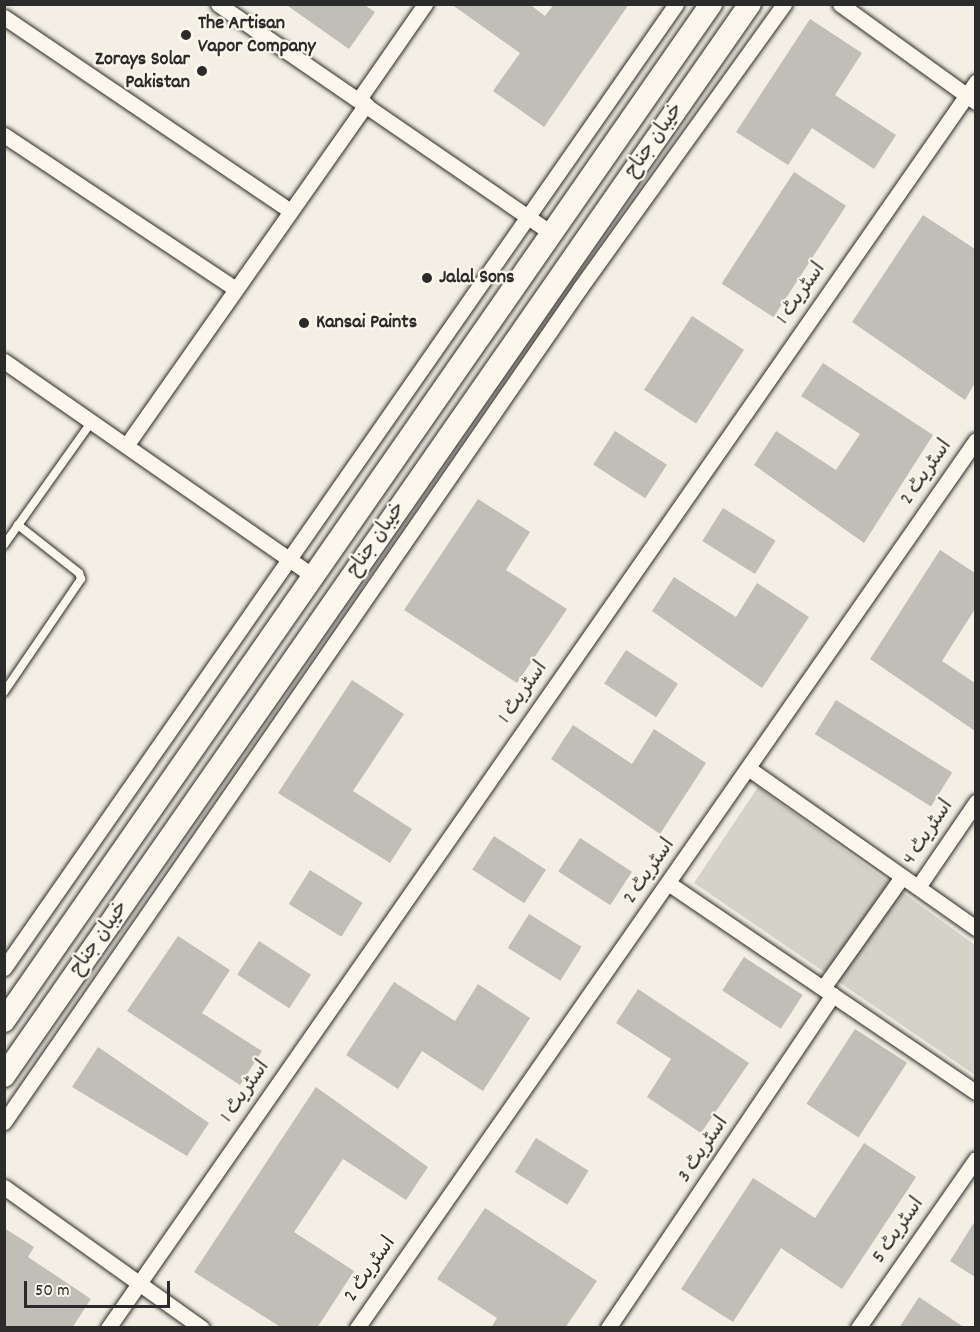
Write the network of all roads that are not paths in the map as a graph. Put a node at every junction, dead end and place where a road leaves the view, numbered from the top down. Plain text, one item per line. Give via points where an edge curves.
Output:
1 (218, 4) edge
2 (425, 4) edge
3 (676, 4) edge
4 (711, 4) edge
5 (750, 4) edge
6 (784, 4) edge
7 (840, 4) edge
8 (4, 17) edge
9 (975, 82) edge
10 (971, 99) edge
11 (362, 101) junction
12 (4, 135) edge
13 (288, 210) junction
14 (528, 216) junction
15 (551, 233) junction
16 (234, 288) junction
17 (4, 361) edge
18 (92, 421) junction
19 (975, 440) edge
20 (128, 444) junction
21 (18, 525) junction
22 (4, 545) edge
23 (288, 559) junction
24 (315, 577) junction
25 (4, 692) edge
26 (748, 768) junction
27 (975, 802) edge
28 (902, 877) junction
29 (668, 883) junction
30 (918, 887) junction
31 (975, 928) edge
32 (4, 968) edge
33 (828, 992) junction
34 (4, 1021) edge
35 (4, 1076) edge
36 (975, 1092) edge
37 (4, 1122) edge
38 (975, 1159) edge
39 (4, 1187) edge
40 (138, 1284) junction
41 (108, 1328) edge
42 (202, 1328) edge
43 (357, 1328) edge
44 (608, 1328) edge
45 (858, 1328) edge

1 - 11 street
2 - 11 street
3 - 14 street
4 - 15 main road, خیبان جناح
5 - 35 main road, خیبان جناح
6 - 37 street via 580,288
7 - 10 street
8 - 13 street
9 - 10 street, اسٹریٹ 1
10 - 40 street, اسٹریٹ 1
11 - 13 street
11 - 14 street
12 - 16 street
13 - 16 street
14 - 15 street
14 - 23 street
15 - 24 main road, خیبان جناح
16 - 20 street
17 - 18 street
18 - 20 street
18 - 21 lane
19 - 26 street, اسٹریٹ 2
20 - 23 street
21 - 22 lane
21 - 25 lane via 79,573 81,579
23 - 24 street
23 - 32 street
24 - 34 main road, خیبان جناح
26 - 28 street
26 - 29 street, اسٹریٹ 2
27 - 30 street, اسٹریٹ 4
28 - 30 street
28 - 33 street, اسٹریٹ 3
29 - 33 street
29 - 43 street, اسٹریٹ 2
30 - 31 street
33 - 36 street
33 - 44 street, اسٹریٹ 3
38 - 45 street, اسٹریٹ 5
39 - 40 street
40 - 41 street, اسٹریٹ 1
40 - 42 street

